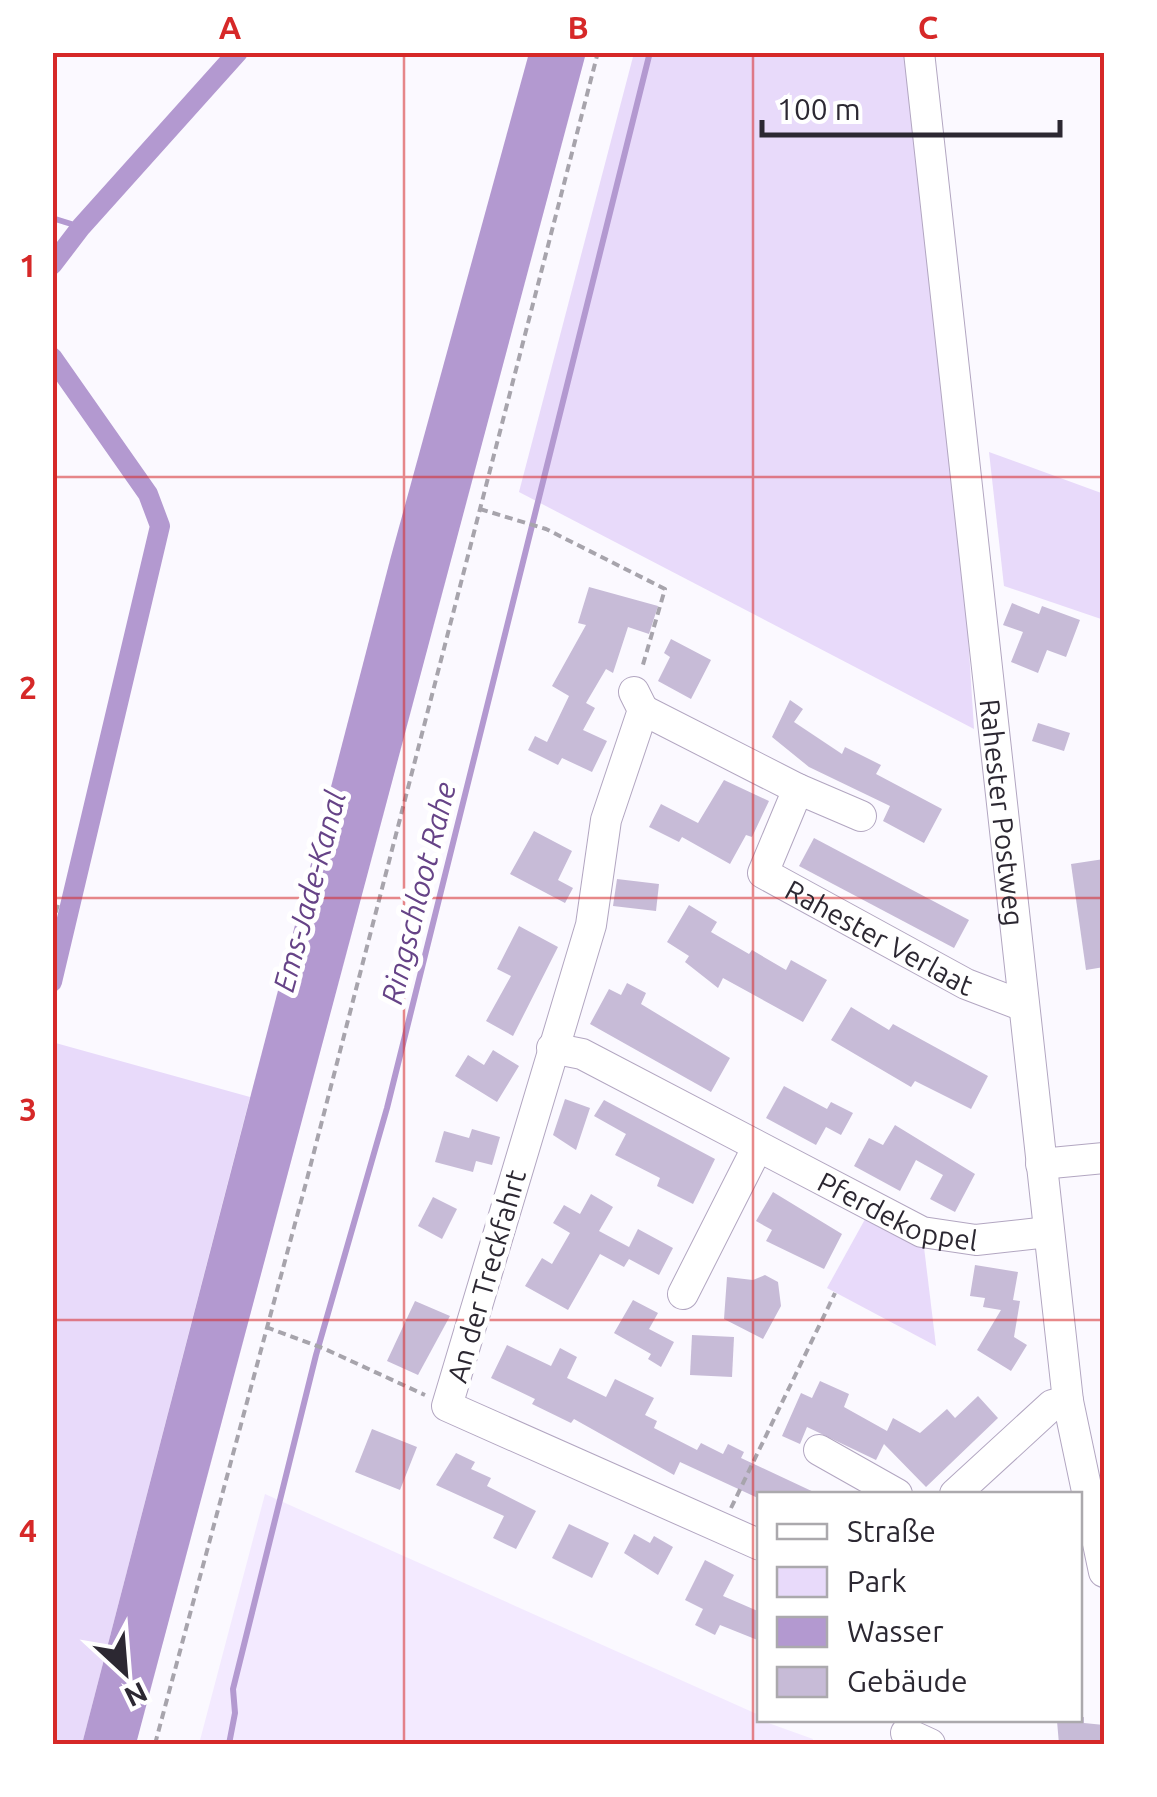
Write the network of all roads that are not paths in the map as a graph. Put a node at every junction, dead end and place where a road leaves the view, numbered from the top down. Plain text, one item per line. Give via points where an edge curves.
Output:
1 (919, 52) edge
2 (798, 789) junction
3 (862, 816) dead end
4 (1021, 1005) junction
5 (552, 1048) junction
6 (756, 1148) junction
7 (1104, 1158) edge
8 (1041, 1164) junction
9 (1048, 1232) junction
10 (683, 1294) dead end
11 (1068, 1401) junction
12 (819, 1450) dead end
13 (893, 1492) edge
14 (958, 1492) edge
15 (757, 1544) edge
16 (1104, 1572) edge

1 - 4 street, Rahester Postweg
2 - 3 street
2 - 4 street, Rahester Verlaat via 763,873 966,984
2 - 5 street via 638,701 606,820 591,925
4 - 8 street, Rahester Postweg
5 - 6 street, Pferdekoppel via 582,1054
5 - 15 street, An der Treckfahrt via 448,1406
6 - 9 street, Pferdekoppel via 922,1232 976,1240
6 - 10 street
7 - 8 street
8 - 9 street, Rahester Postweg
9 - 11 street, Rahester Postweg
11 - 14 street via 1052,1405
11 - 16 street, Rahester Postweg
12 - 13 street

